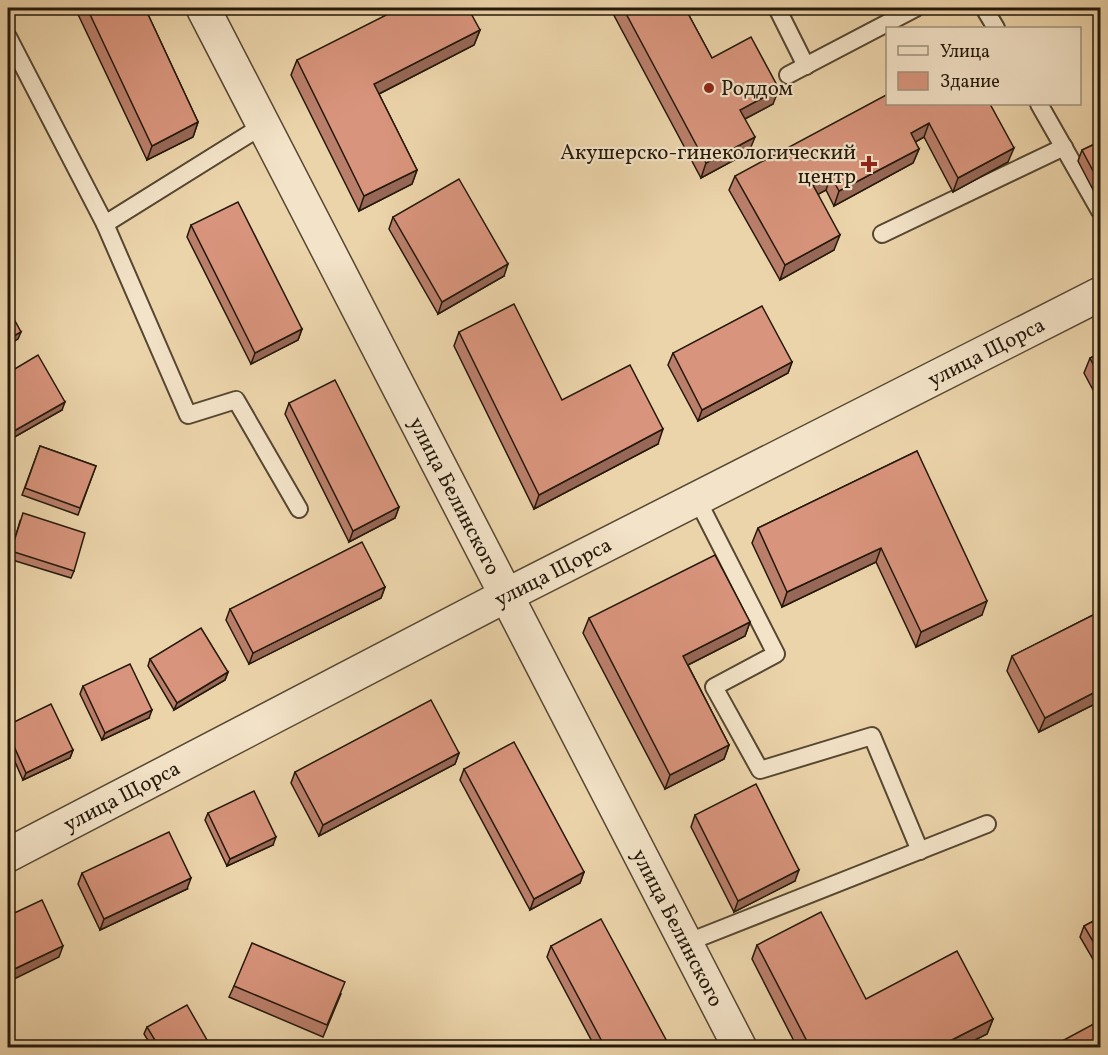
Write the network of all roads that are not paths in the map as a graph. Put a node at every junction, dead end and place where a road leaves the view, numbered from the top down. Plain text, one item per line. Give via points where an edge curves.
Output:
1 (203, 8) edge
2 (777, 8) edge
3 (916, 8) edge
4 (984, 8) edge
5 (995, 27) edge
6 (8, 37) edge
7 (806, 66) junction
8 (788, 75) dead end
9 (1040, 105) edge
10 (262, 126) junction
11 (1064, 147) junction
12 (1101, 211) edge
13 (105, 224) junction
14 (882, 234) dead end
15 (1101, 294) edge
16 (697, 499) junction
17 (299, 510) dead end
18 (507, 595) junction
19 (987, 824) dead end
20 (920, 851) junction
21 (8, 855) edge
22 (686, 943) junction
23 (740, 1047) edge

1 - 10 street, улица Белинского
2 - 7 lane
3 - 7 lane
4 - 5 lane
6 - 13 lane
7 - 8 lane
9 - 11 lane
10 - 13 lane
10 - 18 street, улица Белинского
11 - 12 lane
11 - 14 lane
13 - 17 lane via 188,415 236,400
15 - 16 street, улица Щорса
16 - 18 street, улица Щорса
16 - 20 lane via 776,654 714,687 760,770 872,736
18 - 21 street, улица Щорса
18 - 22 street, улица Белинского
19 - 20 lane
20 - 22 lane
22 - 23 street, улица Белинского

